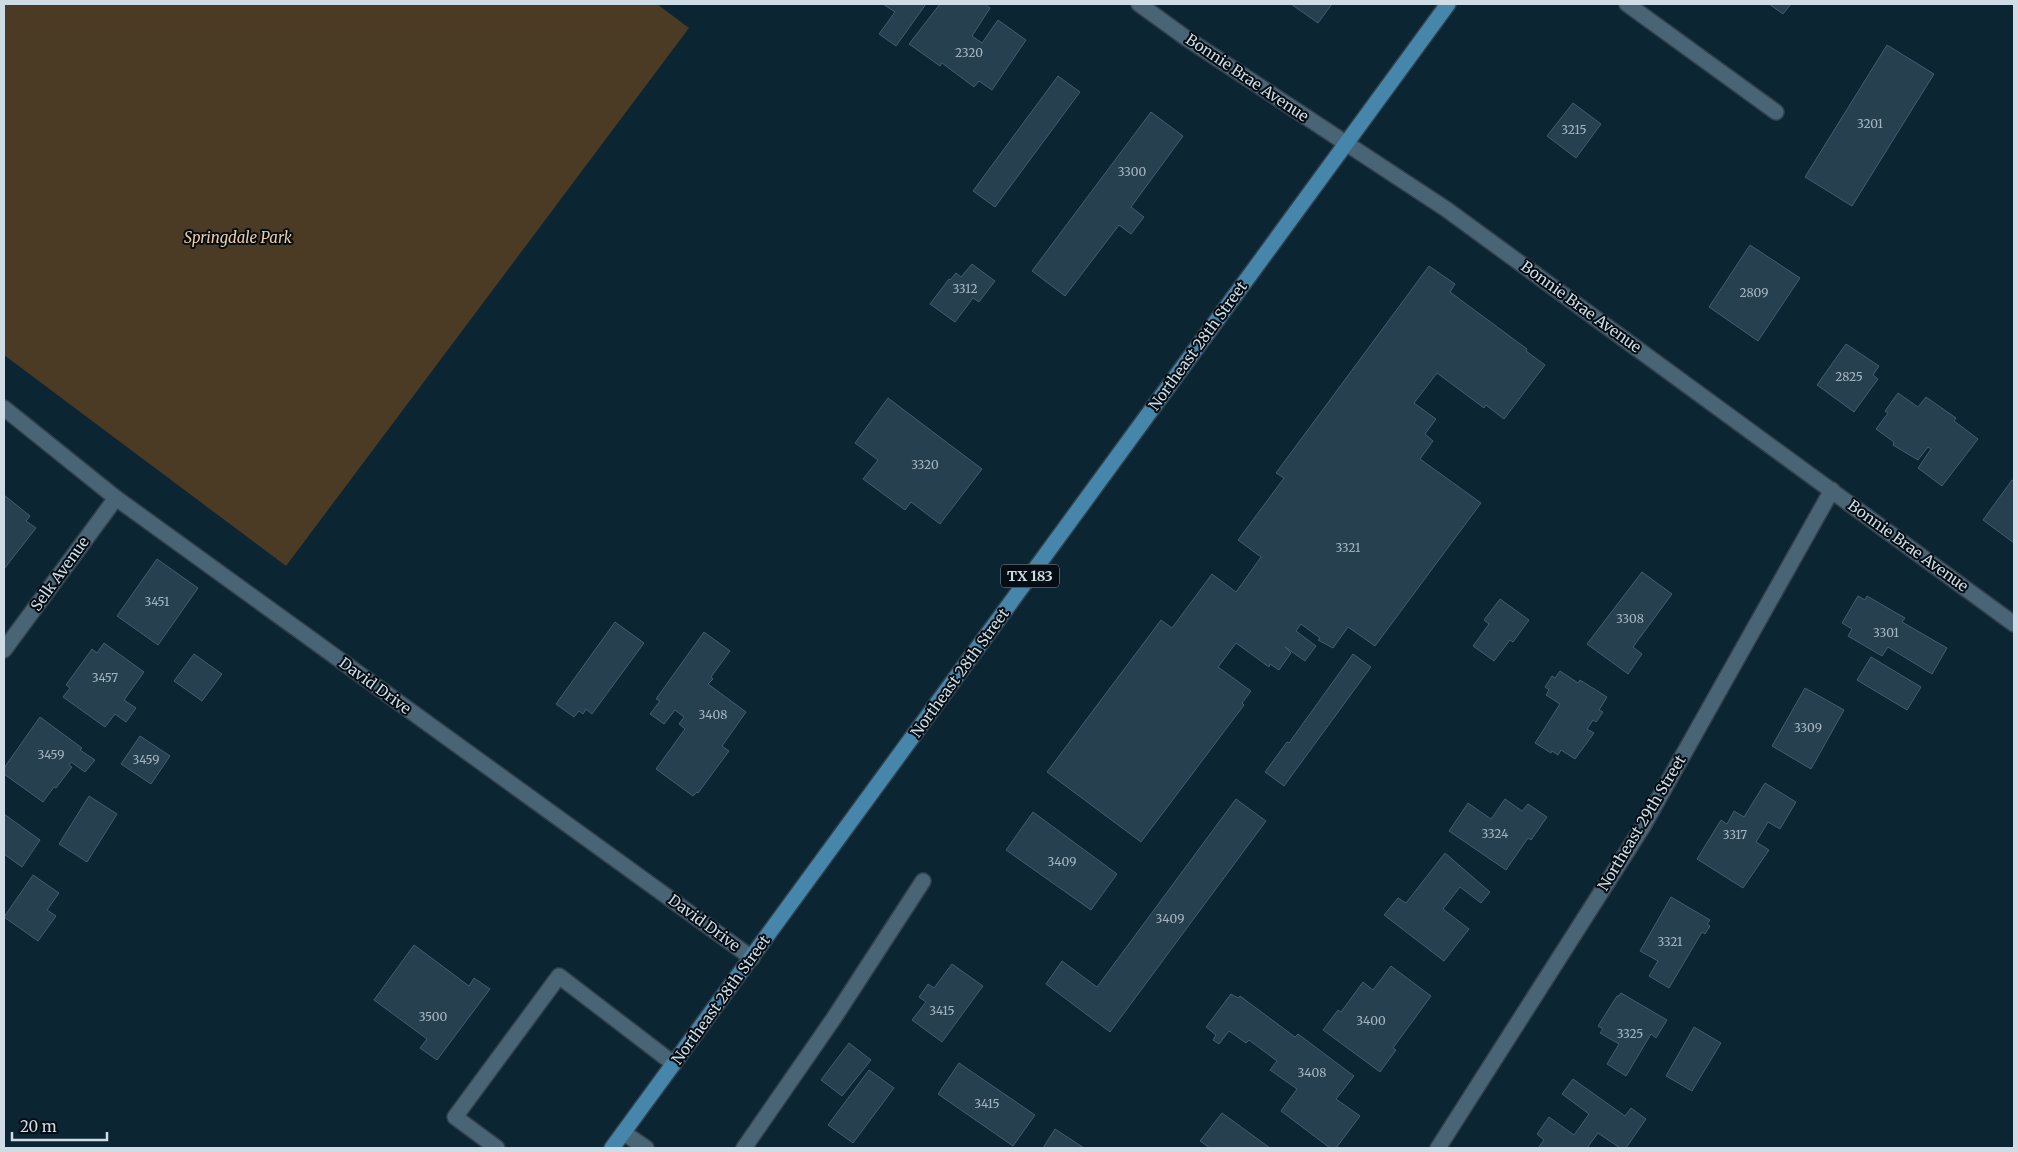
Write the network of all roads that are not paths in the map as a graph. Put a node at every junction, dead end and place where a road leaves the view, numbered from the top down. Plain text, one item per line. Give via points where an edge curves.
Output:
1 (1139, 4) edge
2 (1448, 4) edge
3 (1627, 4) edge
4 (1776, 112) dead end
5 (1346, 143) junction
6 (4, 408) edge
7 (1832, 490) junction
8 (116, 498) junction
9 (2014, 624) edge
10 (4, 650) edge
11 (923, 881) dead end
12 (752, 958) junction
13 (674, 1064) junction
14 (624, 1133) junction
15 (497, 1148) edge
16 (612, 1148) edge
17 (646, 1148) edge
18 (744, 1148) edge
19 (1438, 1148) edge

1 - 5 street, Bonnie Brae Avenue
2 - 5 main road, Northeast 28th Street / TX 183
3 - 4 street
5 - 7 street, Bonnie Brae Avenue via 1446,209
5 - 12 main road, Northeast 28th Street / TX 183
6 - 8 street, David Drive
7 - 9 street, Bonnie Brae Avenue
7 - 19 street, Northeast 29th Street via 1642,828
8 - 10 street, Selk Avenue
8 - 12 street, David Drive
11 - 18 street
12 - 13 main road, Northeast 28th Street / TX 183
13 - 14 main road, Northeast 28th Street / TX 183
13 - 15 street via 559,976 455,1117
14 - 16 main road, Northeast 28th Street / TX 183
14 - 17 street

